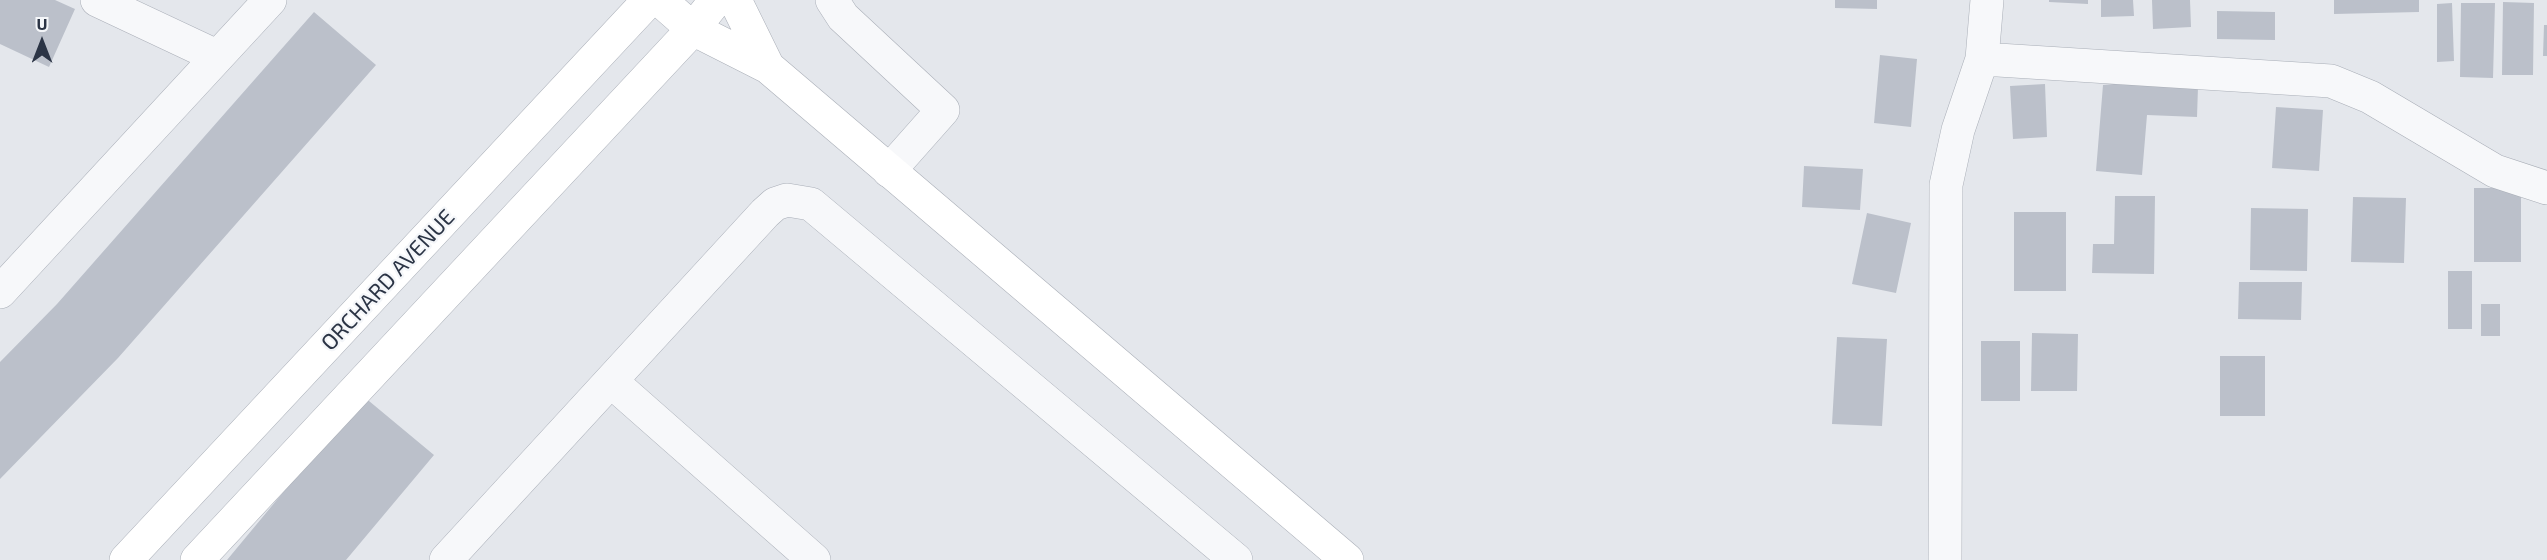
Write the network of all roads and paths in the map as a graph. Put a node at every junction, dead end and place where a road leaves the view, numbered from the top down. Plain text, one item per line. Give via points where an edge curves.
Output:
1 (98, 0) edge
2 (270, 0) edge
3 (650, 0) edge
4 (660, 0) edge
5 (716, 0) edge
6 (735, 0) edge
7 (832, 0) edge
8 (1988, 0) edge
9 (693, 29) junction
10 (216, 56) junction
11 (1982, 59) junction
12 (768, 67) junction
13 (579, 75) junction
14 (619, 108) junction
15 (889, 171) junction
16 (2547, 188) edge
17 (0, 292) edge
18 (612, 382) junction
19 (126, 560) edge
20 (197, 560) edge
21 (446, 560) edge
22 (814, 560) edge
23 (1236, 560) edge
24 (1347, 560) edge
25 (1945, 560) edge

1 - 10 street
2 - 10 street
3 - 13 street, ORCHARD AVENUE
4 - 9 street
5 - 9 street
6 - 12 street
7 - 15 street via 843,17 943,110
8 - 11 street
9 - 12 street
9 - 14 street
10 - 17 street
11 - 16 street via 2331,81 2370,97 2495,171
11 - 25 street via 1958,130 1946,184
12 - 15 street
13 - 14 street
13 - 19 street, ORCHARD AVENUE
14 - 20 street
15 - 24 street
18 - 21 street
18 - 22 street
18 - 23 street via 775,204 787,200 811,204

